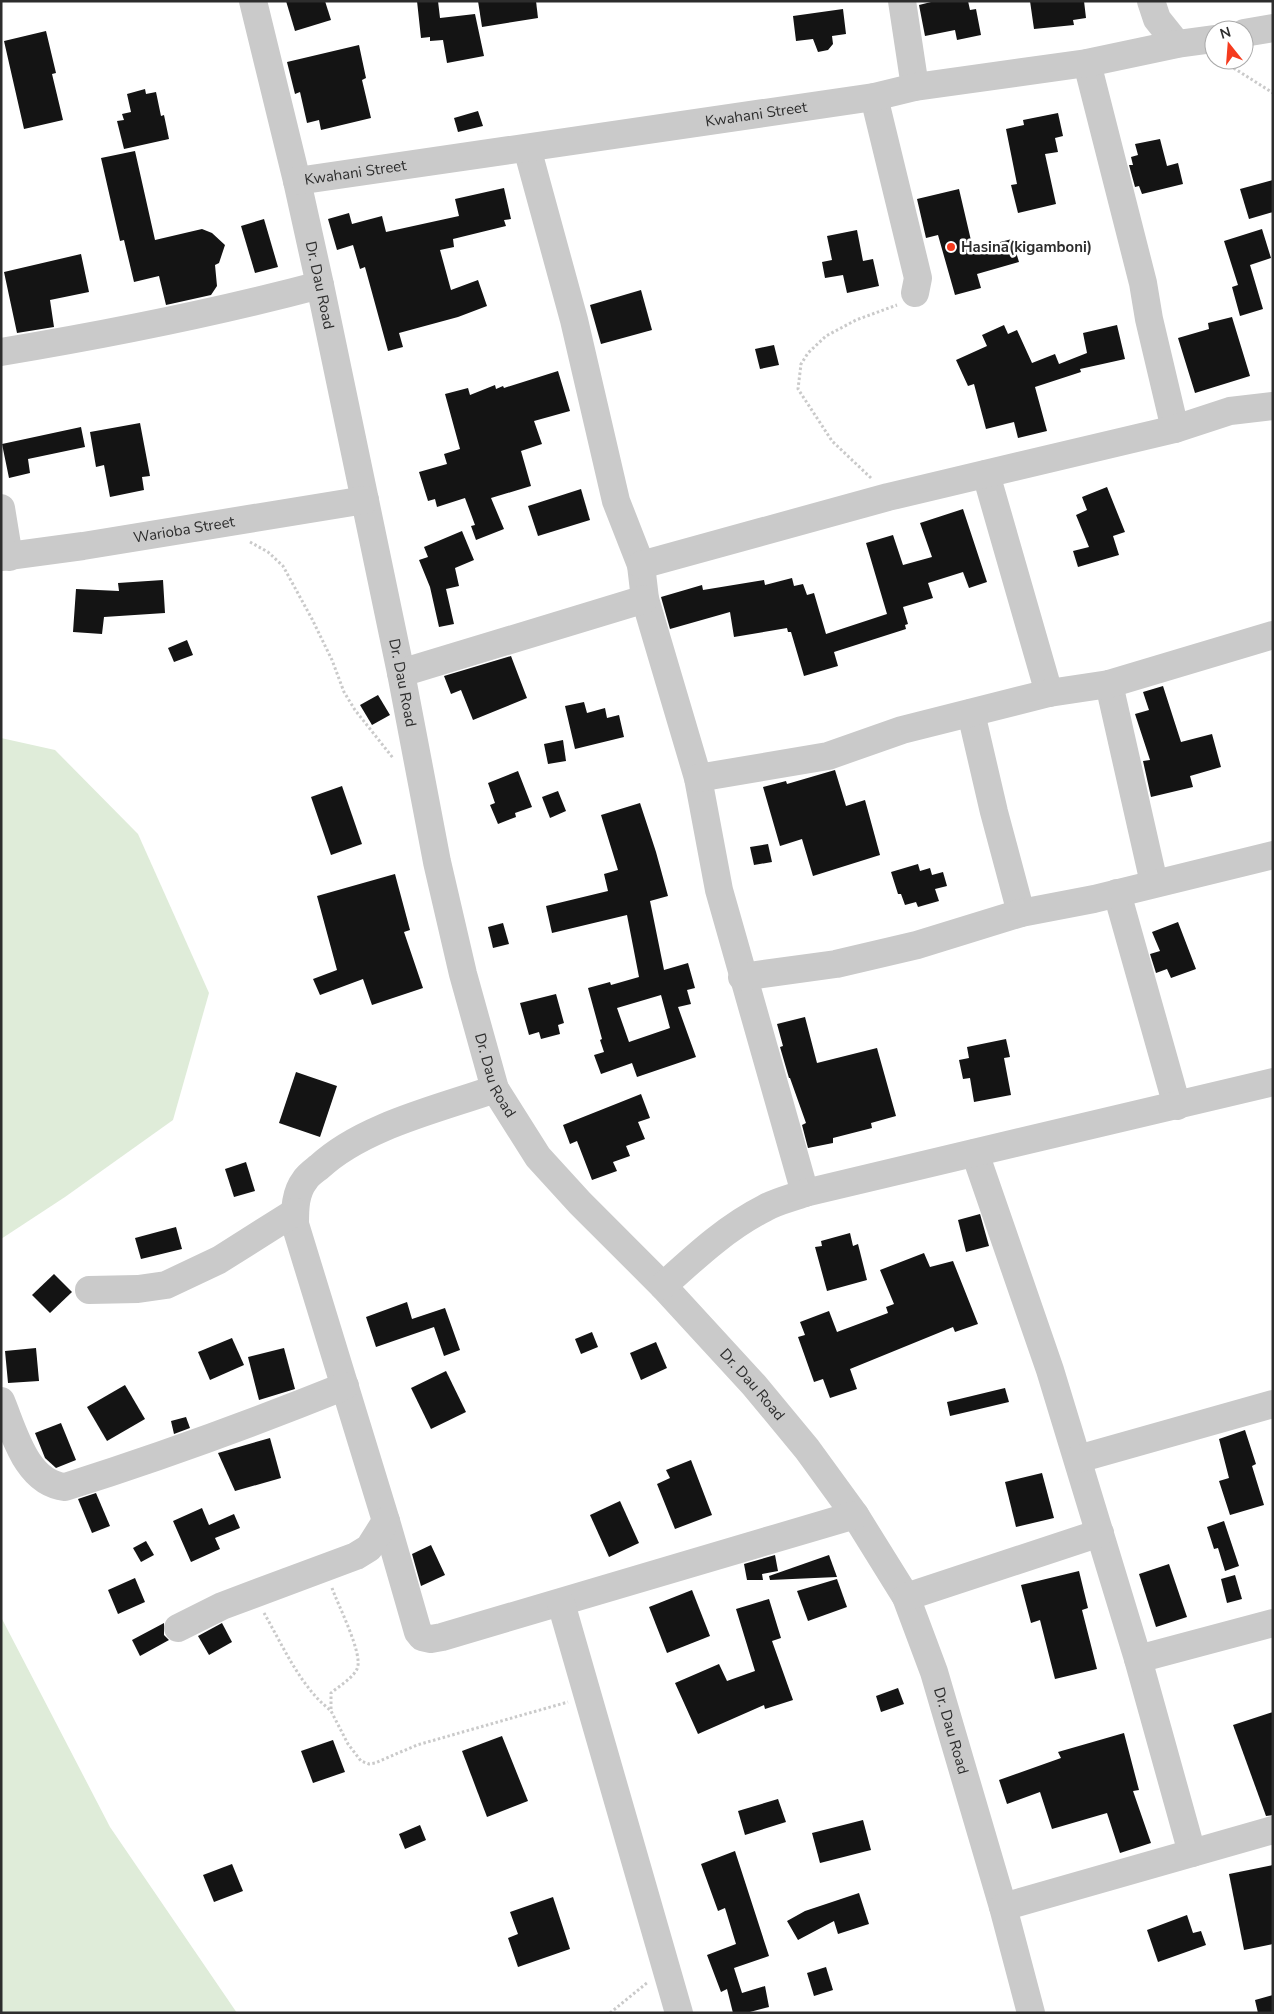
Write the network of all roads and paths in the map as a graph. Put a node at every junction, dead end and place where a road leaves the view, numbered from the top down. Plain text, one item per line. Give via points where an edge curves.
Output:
1 (253, 1) edge
2 (902, 1) edge
3 (1151, 1) edge
4 (1273, 28) edge
5 (1254, 32) edge
6 (1204, 40) edge
7 (1177, 44) junction
8 (1086, 63) junction
9 (1237, 70) edge
10 (916, 87) junction
11 (1273, 93) edge
12 (874, 97) junction
13 (527, 148) junction
14 (297, 181) junction
15 (320, 285) junction
16 (915, 293) joint
17 (1, 352) edge
18 (1273, 406) edge
19 (1175, 429) junction
20 (986, 474) junction
21 (888, 497) junction
22 (365, 500) junction
23 (1, 508) edge
24 (220, 523) junction
25 (5, 557) edge
26 (641, 565) junction
27 (645, 599) junction
28 (1273, 635) edge
29 (401, 673) junction
30 (1109, 684) junction
31 (1049, 693) junction
32 (971, 713) junction
33 (395, 761) dead end
34 (698, 778) junction
35 (1273, 855) edge
36 (1154, 884) junction
37 (1117, 894) junction
38 (1022, 913) junction
39 (742, 977) junction
40 (1273, 1082) edge
41 (495, 1089) junction
42 (1177, 1106) junction
43 (975, 1153) junction
44 (805, 1193) junction
45 (295, 1212) junction
46 (664, 1286) junction
47 (89, 1290) dead end
48 (345, 1386) junction
49 (1, 1401) edge
50 (1273, 1404) edge
51 (1078, 1459) junction
52 (855, 1515) junction
53 (386, 1522) junction
54 (1100, 1533) junction
55 (330, 1567) junction
56 (252, 1594) junction
57 (906, 1597) junction
58 (561, 1603) junction
59 (1273, 1623) edge
60 (178, 1628) dead end
61 (1138, 1659) junction
62 (588, 1697) junction
63 (330, 1711) junction
64 (1273, 1830) edge
65 (1192, 1854) junction
66 (1003, 1907) junction
67 (666, 1967) junction
68 (610, 2013) edge
69 (679, 2013) edge
70 (1031, 2013) edge

1 - 14 street, Dr. Dau Road
2 - 10 street
3 - 7 street via 1157,19
4 - 5 street
6 - 7 street, Kwahani Street
7 - 8 street, Kwahani Street
8 - 10 street, Kwahani Street
8 - 19 street via 1143,283
9 - 11 path
10 - 12 street, Kwahani Street
12 - 13 street, Kwahani Street
12 - 16 street via 918,278
13 - 14 street, Kwahani Street
13 - 26 street via 574,320 616,501
14 - 15 street, Dr. Dau Road
15 - 17 street via 160,324
15 - 22 street, Dr. Dau Road
16 - 21 path via 893,307 856,320 826,336 801,364 798,389 820,423 832,441
18 - 19 street via 1230,411
19 - 20 street
20 - 21 street
20 - 31 street
21 - 26 street
22 - 24 street, Warioba Street
22 - 29 street, Dr. Dau Road
23 - 25 street
24 - 25 street, Warioba Street
24 - 33 path via 268,552 282,566 312,619 344,692
26 - 27 street
27 - 29 street
27 - 34 street
28 - 30 street
29 - 41 street, Dr. Dau Road via 437,862 463,974
30 - 31 street
30 - 36 street
31 - 32 street
32 - 34 street via 902,730 828,756
32 - 38 street
34 - 39 street via 719,890
35 - 36 street
36 - 37 street
37 - 38 street
37 - 42 street
38 - 39 street via 918,945 836,964
39 - 44 street
40 - 42 street
41 - 45 street via 353,1141 305,1180 294,1204
41 - 46 street, Dr. Dau Road via 538,1158
42 - 43 street
43 - 44 street
43 - 51 street
44 - 46 street via 766,1207 739,1223 700,1252
45 - 47 street via 219,1260 166,1285
45 - 48 street via 295,1224
46 - 52 street, Dr. Dau Road via 778,1414
48 - 49 street via 209,1439 65,1487 47,1482 33,1469
48 - 53 street
50 - 51 street
51 - 54 street
52 - 57 street, Dr. Dau Road
52 - 58 street
53 - 55 street via 369,1548
53 - 58 street via 422,1638 442,1637
54 - 57 street
54 - 61 street
55 - 56 street
55 - 63 path via 332,1590 359,1661 351,1676 331,1693
56 - 60 street
56 - 63 path via 308,1689
57 - 66 street, Dr. Dau Road via 934,1672
58 - 62 street
59 - 61 street
61 - 65 street
62 - 63 path via 426,1743 369,1764 361,1761 348,1744
62 - 67 street
64 - 65 street
65 - 66 street
66 - 70 street, Dr. Dau Road
67 - 68 path
67 - 69 street

